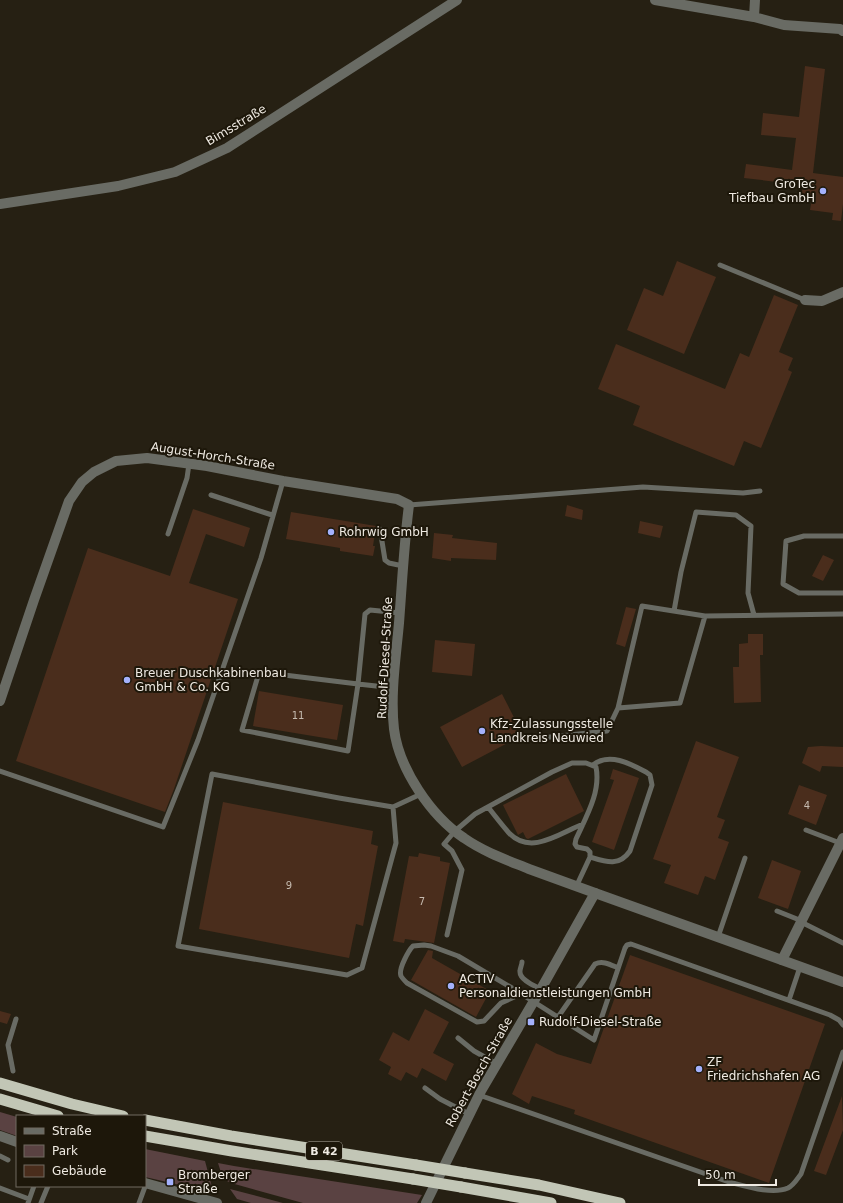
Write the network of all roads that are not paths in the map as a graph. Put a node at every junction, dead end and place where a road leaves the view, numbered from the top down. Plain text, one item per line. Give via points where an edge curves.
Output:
1 (457, 0) edge
2 (655, 0) edge
3 (755, 0) edge
4 (754, 17) junction
5 (843, 31) edge
6 (0, 204) edge
7 (720, 265) dead end
8 (843, 292) edge
9 (805, 300) joint
10 (188, 464) junction
11 (282, 481) junction
12 (760, 491) dead end
13 (211, 495) dead end
14 (409, 505) junction
15 (272, 515) junction
16 (380, 530) dead end
17 (168, 534) dead end
18 (843, 536) edge
19 (404, 566) junction
20 (843, 593) edge
21 (674, 611) junction
22 (400, 613) junction
23 (843, 614) edge
24 (754, 615) junction
25 (705, 616) junction
26 (358, 684) junction
27 (394, 688) junction
28 (0, 701) edge
29 (618, 708) junction
30 (542, 738) dead end
31 (593, 765) junction
32 (0, 771) edge
33 (421, 794) junction
34 (393, 807) junction
35 (488, 807) junction
36 (583, 824) junction
37 (806, 830) dead end
38 (455, 831) junction
39 (842, 841) edge
40 (590, 857) junction
41 (745, 858) dead end
42 (576, 886) junction
43 (595, 893) junction
44 (777, 911) dead end
45 (801, 921) junction
46 (447, 935) dead end
47 (718, 937) junction
48 (843, 943) edge
49 (782, 960) junction
50 (522, 962) dead end
51 (800, 966) junction
52 (618, 968) junction
53 (843, 982) edge
54 (541, 989) junction
55 (521, 994) junction
56 (789, 1000) junction
57 (534, 1002) junction
58 (558, 1017) junction
59 (16, 1019) dead end
60 (843, 1025) edge
61 (458, 1038) dead end
62 (843, 1052) edge
63 (497, 1064) junction
64 (13, 1071) dead end
65 (0, 1083) edge
66 (425, 1088) dead end
67 (479, 1095) junction
68 (0, 1099) edge
69 (469, 1114) junction
70 (55, 1115) edge
71 (119, 1115) edge
72 (146, 1120) edge
73 (0, 1136) edge
74 (146, 1136) edge
75 (16, 1142) edge
76 (0, 1156) edge
77 (8, 1160) dead end
78 (146, 1184) edge
79 (34, 1187) edge
80 (48, 1187) edge
81 (145, 1187) edge
82 (0, 1188) edge
83 (28, 1201) edge
84 (41, 1203) edge
85 (139, 1203) edge
86 (217, 1203) edge
87 (426, 1203) edge
88 (551, 1203) edge
89 (620, 1203) edge

1 - 6 street, Bimsstraße via 228,148 175,172 118,186
2 - 4 street
3 - 4 street
4 - 5 street via 784,25
7 - 9 lane
8 - 9 street via 822,301
10 - 11 street, August-Horch-Straße
10 - 17 lane via 187,478
10 - 28 street, August-Horch-Straße via 147,458 116,461 94,472 82,482 69,501
11 - 14 street, August-Horch-Straße via 397,499
11 - 15 lane
12 - 14 lane via 743,493 643,487
13 - 15 lane
14 - 19 street, Rudolf-Diesel-Straße
15 - 32 lane via 261,558 198,740 163,827
16 - 19 lane via 385,560
18 - 20 lane via 804,536 786,541 783,584 799,593
19 - 22 street, Rudolf-Diesel-Straße
21 - 24 lane via 696,512 736,515 751,526 748,592
21 - 25 lane
21 - 29 lane via 642,606
22 - 26 lane via 370,610 365,614
22 - 27 street, Rudolf-Diesel-Straße
23 - 24 lane
24 - 25 lane
25 - 29 lane via 680,703
26 - 26 lane via 348,751 242,730 258,676 276,674
26 - 27 lane
27 - 33 street, Rudolf-Diesel-Straße via 394,731 405,765
29 - 30 lane via 607,731
31 - 35 lane via 567,765
31 - 36 lane via 596,767 596,782
31 - 40 lane via 608,759 618,760 646,772 650,775 652,785 627,856 616,862
33 - 34 lane
33 - 38 street, Rudolf-Diesel-Straße via 442,820
34 - 34 lane via 212,774 178,946 347,975 362,968 396,843
35 - 36 lane via 510,834 531,844
35 - 38 lane
36 - 40 lane via 575,844 589,850
37 - 39 lane
38 - 42 street, Rudolf-Diesel-Straße via 489,853
38 - 46 lane via 444,844 452,851 462,870
39 - 45 street
40 - 42 lane
41 - 47 lane
42 - 43 street, Rudolf-Diesel-Straße
43 - 47 street, Rudolf-Diesel-Straße
43 - 54 street, Robert-Bosch-Straße
44 - 45 lane
45 - 48 lane
45 - 49 street
47 - 49 street, Rudolf-Diesel-Straße
49 - 51 street, Rudolf-Diesel-Straße
50 - 54 lane via 521,976
51 - 53 street, Rudolf-Diesel-Straße
51 - 56 lane
52 - 56 lane via 625,948 631,944
52 - 58 lane via 605,962 595,964
52 - 58 lane via 594,1040
54 - 57 street, Robert-Bosch-Straße
55 - 55 lane via 458,956 424,945 411,948 401,967 401,976 407,983 477,1022 484,1021 501,1003
55 - 57 lane
56 - 60 lane via 830,1015
57 - 58 lane
57 - 63 street, Robert-Bosch-Straße
59 - 64 lane via 8,1045
61 - 63 lane
62 - 67 lane via 801,1174 789,1188 782,1190 757,1189 729,1182
63 - 67 street, Robert-Bosch-Straße
65 - 71 highway
66 - 69 lane
67 - 69 street, Robert-Bosch-Straße
68 - 70 highway
69 - 87 street, Robert-Bosch-Straße
72 - 89 highway, B 42, bridge via 539,1185
73 - 75 street
74 - 88 highway, B 42, bridge
76 - 77 lane
78 - 86 street
79 - 83 lane
80 - 84 lane
81 - 85 lane
82 - 83 lane

